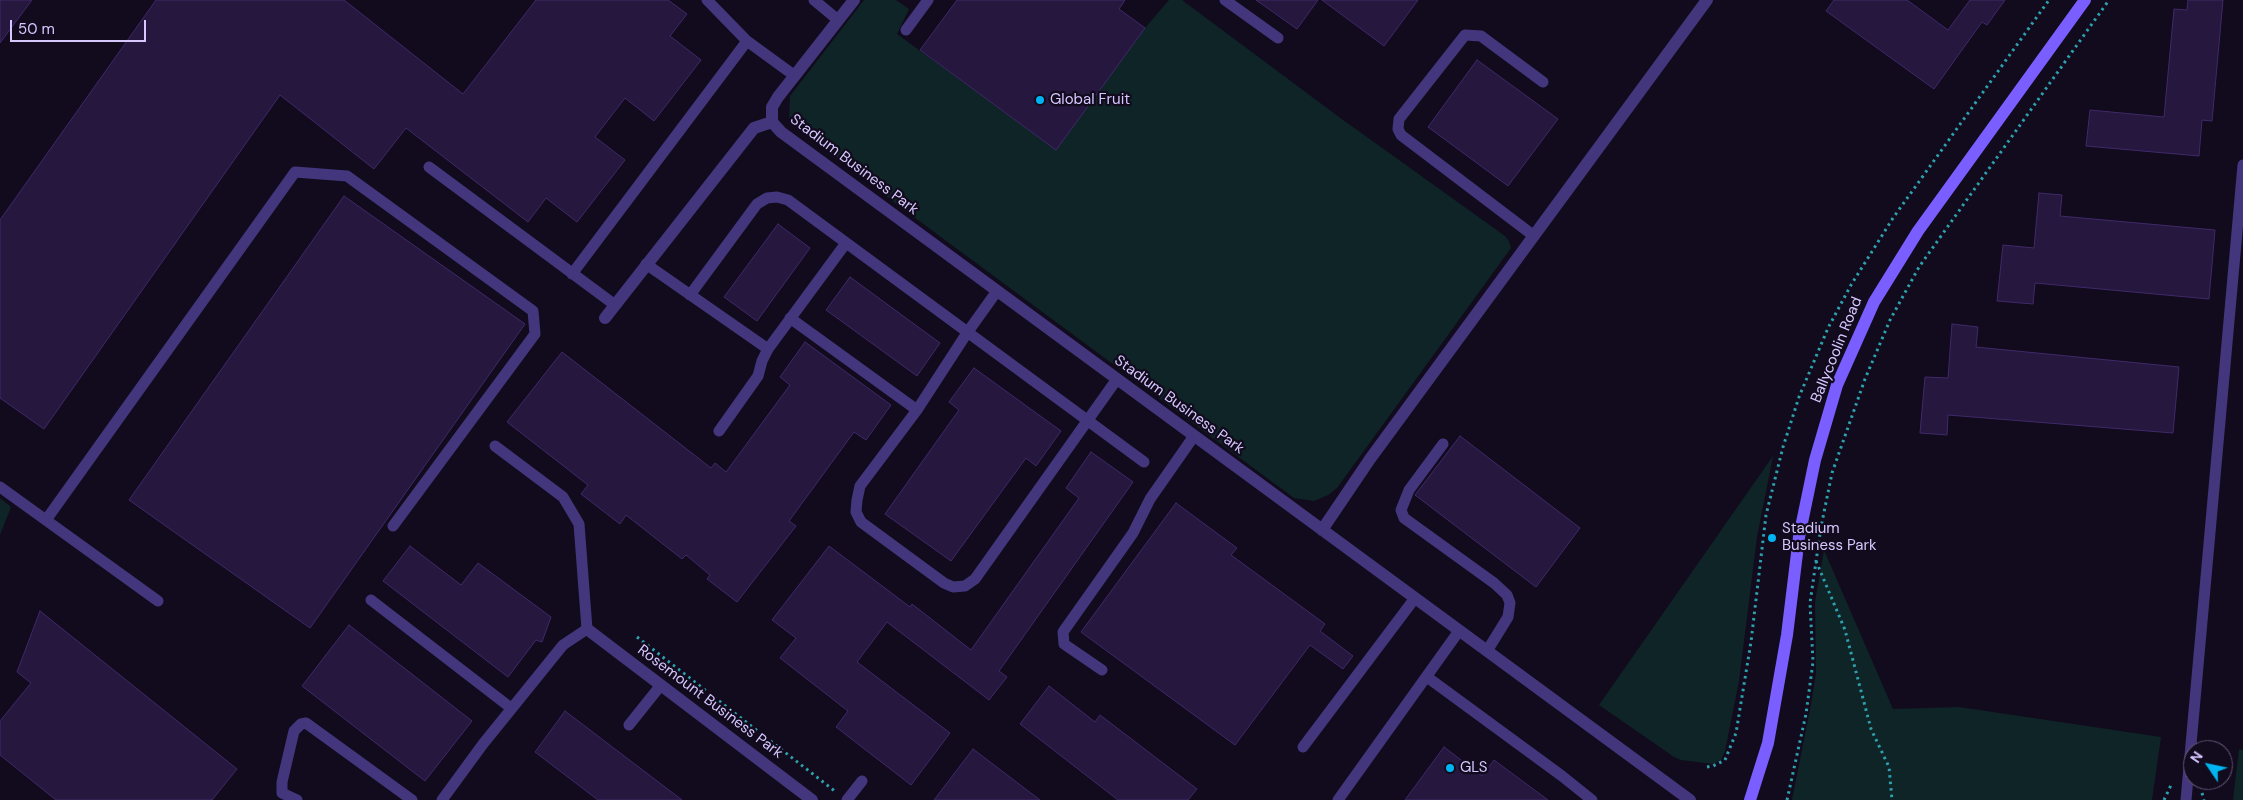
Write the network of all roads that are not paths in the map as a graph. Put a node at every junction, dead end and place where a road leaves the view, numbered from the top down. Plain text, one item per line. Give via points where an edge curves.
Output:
1 (707, 0) edge
2 (814, 0) edge
3 (854, 0) edge
4 (1225, 0) edge
5 (1706, 0) edge
6 (2085, 0) edge
7 (923, 2) edge
8 (838, 20) junction
9 (906, 30) dead end
10 (1278, 38) dead end
11 (747, 41) junction
12 (794, 76) junction
13 (1543, 82) dead end
14 (772, 122) junction
15 (2243, 165) edge
16 (429, 168) dead end
17 (1534, 236) junction
18 (846, 243) junction
19 (646, 264) junction
20 (572, 274) junction
21 (997, 291) junction
22 (690, 295) junction
23 (615, 305) junction
24 (605, 318) dead end
25 (790, 318) junction
26 (967, 333) junction
27 (768, 350) junction
28 (1117, 379) junction
29 (917, 410) junction
30 (1088, 421) junction
31 (719, 431) dead end
32 (1194, 436) junction
33 (1443, 444) dead end
34 (495, 446) dead end
35 (1144, 462) dead end
36 (0, 487) edge
37 (46, 520) junction
38 (393, 526) dead end
39 (1322, 530) junction
40 (1414, 598) junction
41 (371, 600) dead end
42 (158, 601) dead end
43 (587, 629) junction
44 (1459, 631) junction
45 (1487, 651) junction
46 (1102, 670) dead end
47 (1427, 677) junction
48 (661, 685) junction
49 (511, 708) junction
50 (630, 725) dead end
51 (1303, 746) dead end
52 (862, 780) dead end
53 (843, 797) edge
54 (297, 800) edge
55 (412, 800) edge
56 (442, 800) edge
57 (812, 800) edge
58 (1338, 800) edge
59 (1592, 800) edge
60 (1690, 800) edge
61 (1750, 800) edge
62 (2186, 800) edge

1 - 11 lane
2 - 8 lane
3 - 8 street, Stadium Business Park
4 - 10 lane
5 - 17 street
6 - 61 street, Ballycoolin Road via 1918,231 1874,302 1837,385 1809,488 1769,733
7 - 9 lane
8 - 12 street, Stadium Business Park
11 - 12 lane
11 - 20 lane
12 - 14 street, Stadium Business Park via 772,107
13 - 17 lane via 1481,36 1465,35 1399,119 1398,129
14 - 19 street via 754,128
14 - 21 street, Stadium Business Park via 781,132
15 - 62 lane
16 - 20 lane
17 - 39 street via 1370,459
18 - 22 lane via 788,200 767,198 757,204
18 - 25 lane
18 - 26 lane
19 - 22 lane
19 - 23 street
20 - 23 lane
21 - 26 lane
21 - 28 street, Stadium Business Park
22 - 27 lane
23 - 24 street
25 - 27 lane
25 - 29 lane
26 - 29 lane
26 - 30 lane
27 - 31 lane via 758,376
28 - 30 lane
28 - 32 street, Stadium Business Park
29 - 30 lane via 860,486 856,512 862,522 953,587 965,586 975,579
30 - 35 lane
32 - 39 street, Stadium Business Park
32 - 46 lane via 1150,498 1133,533 1063,632 1064,644
33 - 45 lane via 1409,490 1401,510 1404,518 1507,595 1510,604 1508,617
34 - 43 lane via 563,497 579,524
36 - 37 lane
37 - 38 lane via 295,172 347,176 533,311 535,334
37 - 42 lane
39 - 40 street, Stadium Business Park
40 - 44 street, Stadium Business Park
40 - 51 lane
41 - 49 lane
43 - 48 street, Rosemount Business Park
43 - 49 lane via 563,645
44 - 45 street, Stadium Business Park
44 - 47 lane
45 - 60 street, Stadium Business Park
47 - 58 lane
47 - 59 lane
48 - 50 lane
48 - 57 street, Rosemount Business Park
49 - 56 lane
52 - 53 lane
54 - 55 lane via 282,794 282,782 294,731 306,723

